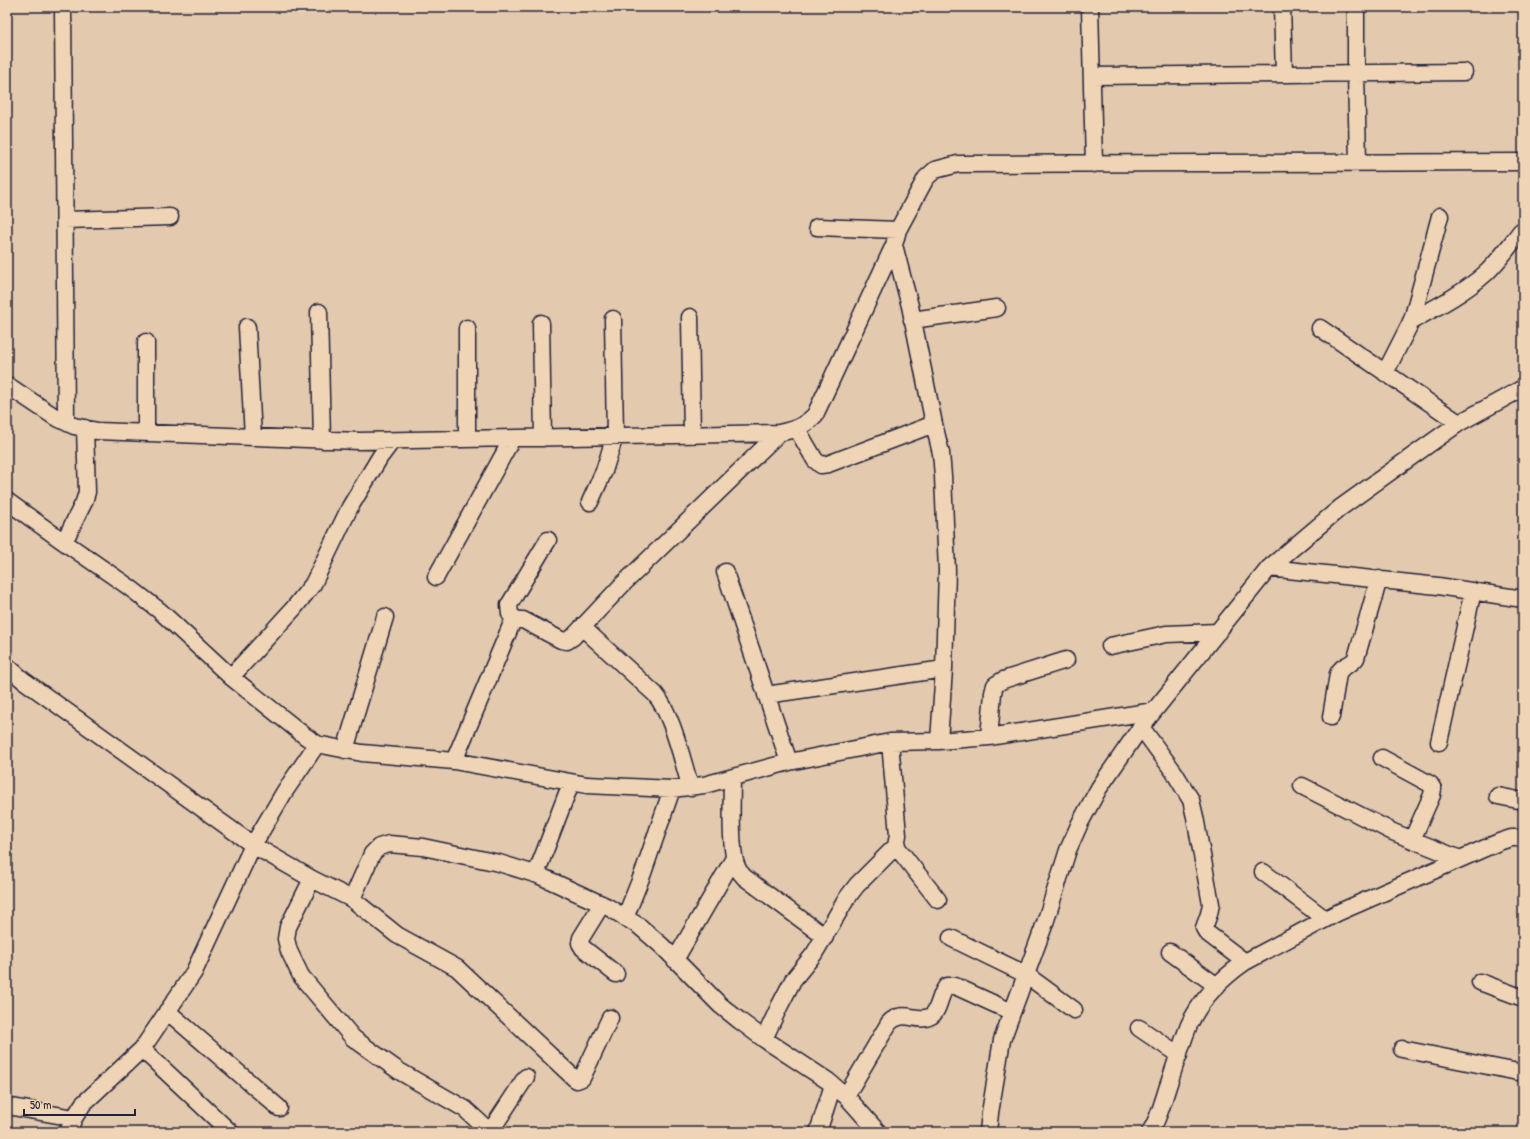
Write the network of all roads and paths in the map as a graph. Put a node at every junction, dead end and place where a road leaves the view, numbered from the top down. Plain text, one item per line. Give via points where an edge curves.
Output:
1 (63, 7) edge
2 (1090, 7) edge
3 (1282, 7) edge
4 (1356, 7) edge
5 (1464, 72) dead end
6 (1356, 73) junction
7 (1284, 74) junction
8 (1092, 76) junction
9 (1358, 162) junction
10 (1523, 162) edge
11 (1094, 164) junction
12 (1440, 216) dead end
13 (170, 217) dead end
14 (65, 220) junction
15 (817, 227) dead end
16 (898, 230) junction
17 (1521, 231) dead end
18 (894, 245) junction
19 (997, 308) dead end
20 (319, 312) dead end
21 (690, 317) dead end
22 (613, 319) dead end
23 (912, 320) junction
24 (1411, 321) junction
25 (541, 323) dead end
26 (247, 327) dead end
27 (467, 328) dead end
28 (1320, 328) dead end
29 (146, 342) dead end
30 (1385, 373) junction
31 (7, 385) edge
32 (1523, 388) edge
33 (66, 422) junction
34 (1459, 423) junction
35 (934, 424) junction
36 (85, 428) junction
37 (797, 429) junction
38 (146, 433) junction
39 (779, 433) junction
40 (692, 435) junction
41 (615, 436) junction
42 (253, 437) junction
43 (512, 438) junction
44 (543, 438) junction
45 (467, 439) junction
46 (322, 440) junction
47 (392, 441) junction
48 (8, 502) edge
49 (590, 502) dead end
50 (548, 540) dead end
51 (64, 542) junction
52 (1269, 568) junction
53 (725, 572) dead end
54 (436, 577) dead end
55 (1379, 579) junction
56 (1473, 591) junction
57 (1523, 598) edge
58 (385, 617) dead end
59 (517, 620) junction
60 (582, 627) junction
61 (1218, 632) junction
62 (1110, 646) dead end
63 (1066, 660) dead end
64 (7, 666) edge
65 (944, 670) junction
66 (232, 677) junction
67 (766, 695) junction
68 (1154, 711) junction
69 (1331, 717) dead end
70 (1141, 727) junction
71 (989, 737) junction
72 (939, 741) junction
73 (890, 742) junction
74 (1439, 742) dead end
75 (316, 744) junction
76 (345, 750) junction
77 (1382, 758) dead end
78 (454, 761) junction
79 (789, 762) junction
80 (732, 778) junction
81 (571, 783) junction
82 (1302, 786) dead end
83 (691, 788) junction
84 (672, 789) junction
85 (1498, 796) dead end
86 (1523, 801) edge
87 (1523, 838) edge
88 (1412, 840) junction
89 (253, 844) junction
90 (896, 846) junction
91 (734, 858) junction
92 (1460, 859) junction
93 (1263, 872) dead end
94 (536, 874) junction
95 (312, 879) junction
96 (352, 899) junction
97 (938, 900) dead end
98 (602, 904) junction
99 (625, 918) junction
100 (1325, 919) junction
101 (825, 938) junction
102 (951, 938) dead end
103 (1170, 952) dead end
104 (675, 960) junction
105 (1245, 962) junction
106 (616, 974) dead end
107 (1025, 974) junction
108 (1480, 982) dead end
109 (1217, 986) junction
110 (1523, 998) edge
111 (1074, 1010) dead end
112 (167, 1012) junction
113 (1012, 1012) junction
114 (610, 1018) dead end
115 (1139, 1028) dead end
116 (764, 1038) junction
117 (142, 1049) junction
118 (1402, 1049) dead end
119 (1179, 1055) junction
120 (1523, 1073) edge
121 (526, 1078) dead end
122 (833, 1085) junction
123 (846, 1096) junction
124 (7, 1106) edge
125 (279, 1108) dead end
126 (71, 1125) edge
127 (230, 1132) edge
128 (490, 1132) edge
129 (818, 1132) edge
130 (878, 1132) edge
131 (988, 1132) edge
132 (1150, 1132) edge

1 - 14 street
2 - 8 street
3 - 7 street
4 - 6 street
5 - 6 street
6 - 7 street
6 - 9 street
7 - 8 street
8 - 11 street
9 - 10 street
9 - 11 street
11 - 16 street via 958,164 935,170 926,178
12 - 24 street
13 - 14 street
14 - 33 street
15 - 16 street
16 - 18 street
17 - 24 street via 1487,272 1473,284 1442,305
18 - 23 street
18 - 37 street via 815,415
19 - 23 street
20 - 46 street
21 - 40 street
22 - 41 street
23 - 35 street
24 - 30 street
25 - 44 street
26 - 42 street
27 - 45 street
28 - 30 street
29 - 38 street
30 - 34 street
31 - 33 street
32 - 34 street
33 - 36 street
34 - 52 street via 1340,508
35 - 37 street via 828,464 821,464 815,460
35 - 65 street via 941,453 946,536
36 - 38 street via 97,431
36 - 51 street via 87,492
37 - 39 street
38 - 42 street
39 - 40 street
39 - 60 street
40 - 41 street
41 - 44 street
41 - 49 street via 604,471
42 - 46 street
43 - 44 street
43 - 45 street
43 - 54 street
45 - 47 street
46 - 47 street
47 - 66 street via 380,456 350,507 313,584
48 - 51 street
50 - 59 street via 509,605 510,614
51 - 66 street via 160,611
52 - 55 street
52 - 61 street
53 - 67 street
55 - 56 street
55 - 69 street via 1356,658 1340,669 1338,674
56 - 57 street
56 - 74 street
58 - 76 street
59 - 60 street via 523,620 561,640 573,637
59 - 78 street via 512,623
60 - 83 street via 661,701 669,717
61 - 62 street via 1166,634
61 - 68 street
63 - 71 street via 1003,680 995,685
64 - 89 street
65 - 67 street
65 - 72 street
66 - 75 street
67 - 79 street
68 - 70 street
68 - 71 street
70 - 105 street via 1191,800 1210,904 1204,928
70 - 107 street via 1099,788 1080,824 1068,850 1045,923
71 - 72 street
72 - 73 street
73 - 79 street
73 - 90 street via 898,835
75 - 76 street
75 - 89 street
76 - 78 street
77 - 88 street via 1430,784 1432,789
78 - 81 street
79 - 80 street
80 - 83 street
80 - 91 street
81 - 84 street via 587,786
81 - 94 street
82 - 88 street
83 - 84 street
84 - 99 street
85 - 86 street
87 - 92 street via 1511,838
88 - 92 street
89 - 95 street
89 - 112 street via 199,966
90 - 97 street
90 - 101 street via 846,898
91 - 101 street via 737,869 744,877
91 - 104 street
92 - 100 street
93 - 100 street
94 - 96 street via 500,863 423,847 383,845 372,854
94 - 98 street
95 - 96 street
95 - 128 street via 288,928 286,938 301,976 353,1038 399,1071 465,1109
96 - 114 street via 397,935 457,968 577,1080 582,1078
98 - 99 street
98 - 106 street via 580,943
99 - 104 street via 638,926
100 - 105 street
101 - 116 street via 793,980
102 - 107 street
103 - 109 street
104 - 116 street via 720,1005
105 - 109 street
107 - 111 street
107 - 113 street
108 - 110 street
109 - 119 street via 1197,1010
112 - 117 street
112 - 125 street
113 - 123 street via 955,986 947,986 932,1016 900,1016 889,1023
113 - 131 street via 998,1058
115 - 119 street
116 - 122 street
117 - 126 street via 83,1104
117 - 127 street
118 - 120 street
119 - 132 street
121 - 128 street
122 - 123 street
122 - 129 street
123 - 130 street
124 - 126 street

